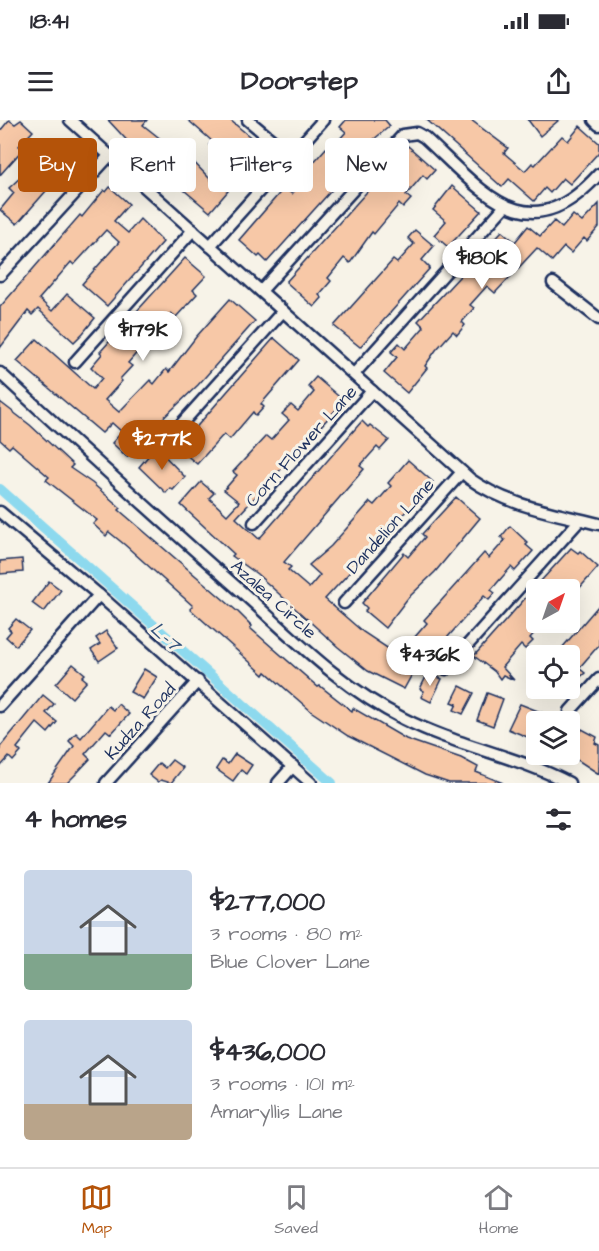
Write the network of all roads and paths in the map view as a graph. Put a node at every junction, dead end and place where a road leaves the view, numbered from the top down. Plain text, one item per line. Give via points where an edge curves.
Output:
1 (70, 120) edge
2 (248, 120) edge
3 (323, 120) edge
4 (594, 120) edge
5 (599, 125) edge
6 (270, 138) edge
7 (307, 138) edge
8 (109, 154) edge
9 (109, 156) edge
10 (599, 174) edge
11 (151, 192) edge
12 (259, 192) edge
13 (505, 206) junction
14 (193, 230) junction
15 (210, 246) junction
16 (0, 275) edge
17 (553, 283) dead end
18 (261, 291) junction
19 (283, 311) junction
20 (599, 319) edge
21 (75, 362) dead end
22 (0, 373) edge
23 (354, 374) junction
24 (372, 391) junction
25 (165, 442) dead end
26 (462, 471) junction
27 (2, 518) edge
28 (580, 520) junction
29 (254, 523) dead end
30 (599, 524) edge
31 (99, 595) junction
32 (344, 603) dead end
33 (446, 669) dead end
34 (599, 679) edge
35 (198, 681) junction
36 (0, 706) edge
37 (570, 711) dead end
38 (293, 766) junction
39 (106, 783) edge
40 (278, 783) edge
41 (311, 783) edge
42 (569, 783) edge

1 - 8 street
2 - 6 street
3 - 7 street
4 - 5 street
9 - 16 street
10 - 13 street via 578,196 558,208 534,212
11 - 14 street
12 - 15 street
13 - 18 street via 424,137 417,133 403,135
13 - 23 street
14 - 15 street
14 - 21 street
15 - 18 street
17 - 20 street
18 - 19 street
19 - 23 street
19 - 25 street
22 - 42 street, Azalea Circle via 136,499 344,680 404,719 536,766
23 - 24 street
24 - 26 street
24 - 29 street, Corn Flower Lane
26 - 28 street via 501,498
26 - 32 street, Dandelion Lane
27 - 31 street
28 - 30 street
28 - 33 street
31 - 35 street
31 - 36 street
34 - 37 street
35 - 38 street
35 - 39 street, Kudza Road
38 - 40 street
38 - 41 street

